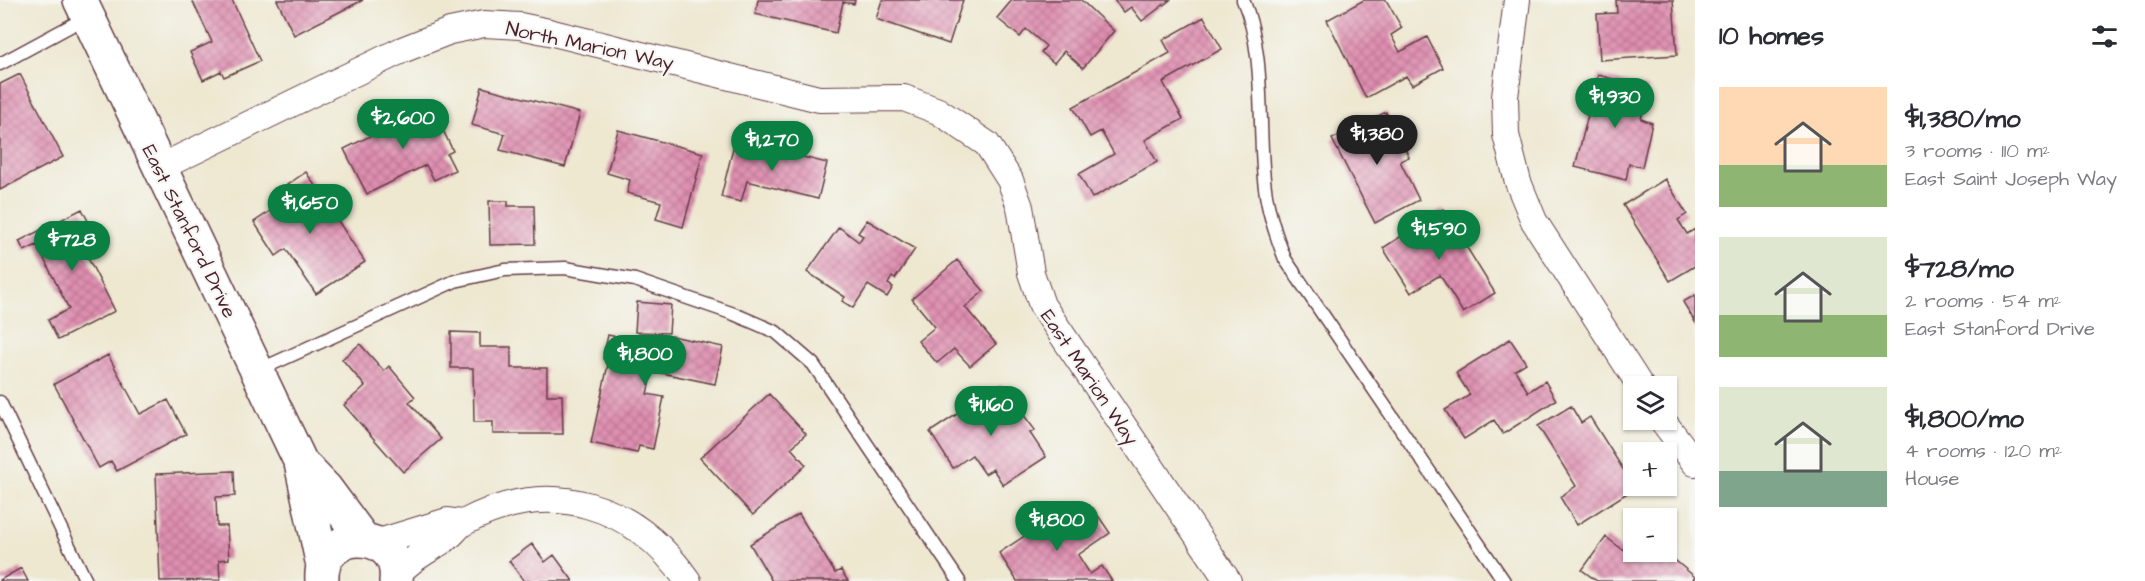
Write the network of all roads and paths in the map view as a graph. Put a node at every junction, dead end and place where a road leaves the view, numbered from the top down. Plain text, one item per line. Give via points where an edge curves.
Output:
1 (1243, 0) edge
2 (1517, 0) edge
3 (84, 8) edge
4 (0, 64) edge
5 (904, 98) joint
6 (159, 168) junction
7 (258, 371) junction
8 (1634, 376) edge
9 (0, 402) edge
10 (1670, 430) edge
11 (301, 463) junction
12 (1695, 463) edge
13 (462, 523) junction
14 (370, 541) junction
15 (320, 576) edge
16 (396, 578) edge
17 (86, 581) edge
18 (687, 581) edge
19 (959, 581) edge
20 (1228, 581) edge
21 (1504, 581) edge

1 - 21 lane via 1250,16 1257,69 1265,188 1272,224 1285,259
2 - 8 street via 1505,98 1506,135 1518,182 1534,221
3 - 4 lane
3 - 6 street, East Stanford Drive
5 - 6 street, North Marion Way via 819,99 549,32 484,24 450,31 402,50
5 - 20 street, East Marion Way via 938,111 987,144 1010,180 1020,207 1042,305
6 - 7 street, East Stanford Drive
7 - 11 street, East Stanford Drive
7 - 19 lane via 455,281 505,270 565,268 635,280 776,332 813,364
9 - 17 lane
10 - 12 street
11 - 14 street, East Stanford Drive
11 - 15 street, East Stanford Drive
13 - 14 street via 448,521
13 - 16 street via 408,562
13 - 18 street via 526,500 581,502 626,520 649,536 672,558
14 - 15 street, East Stanford Drive via 350,540 338,545 329,554
14 - 16 street, East Stanford Drive via 390,556

